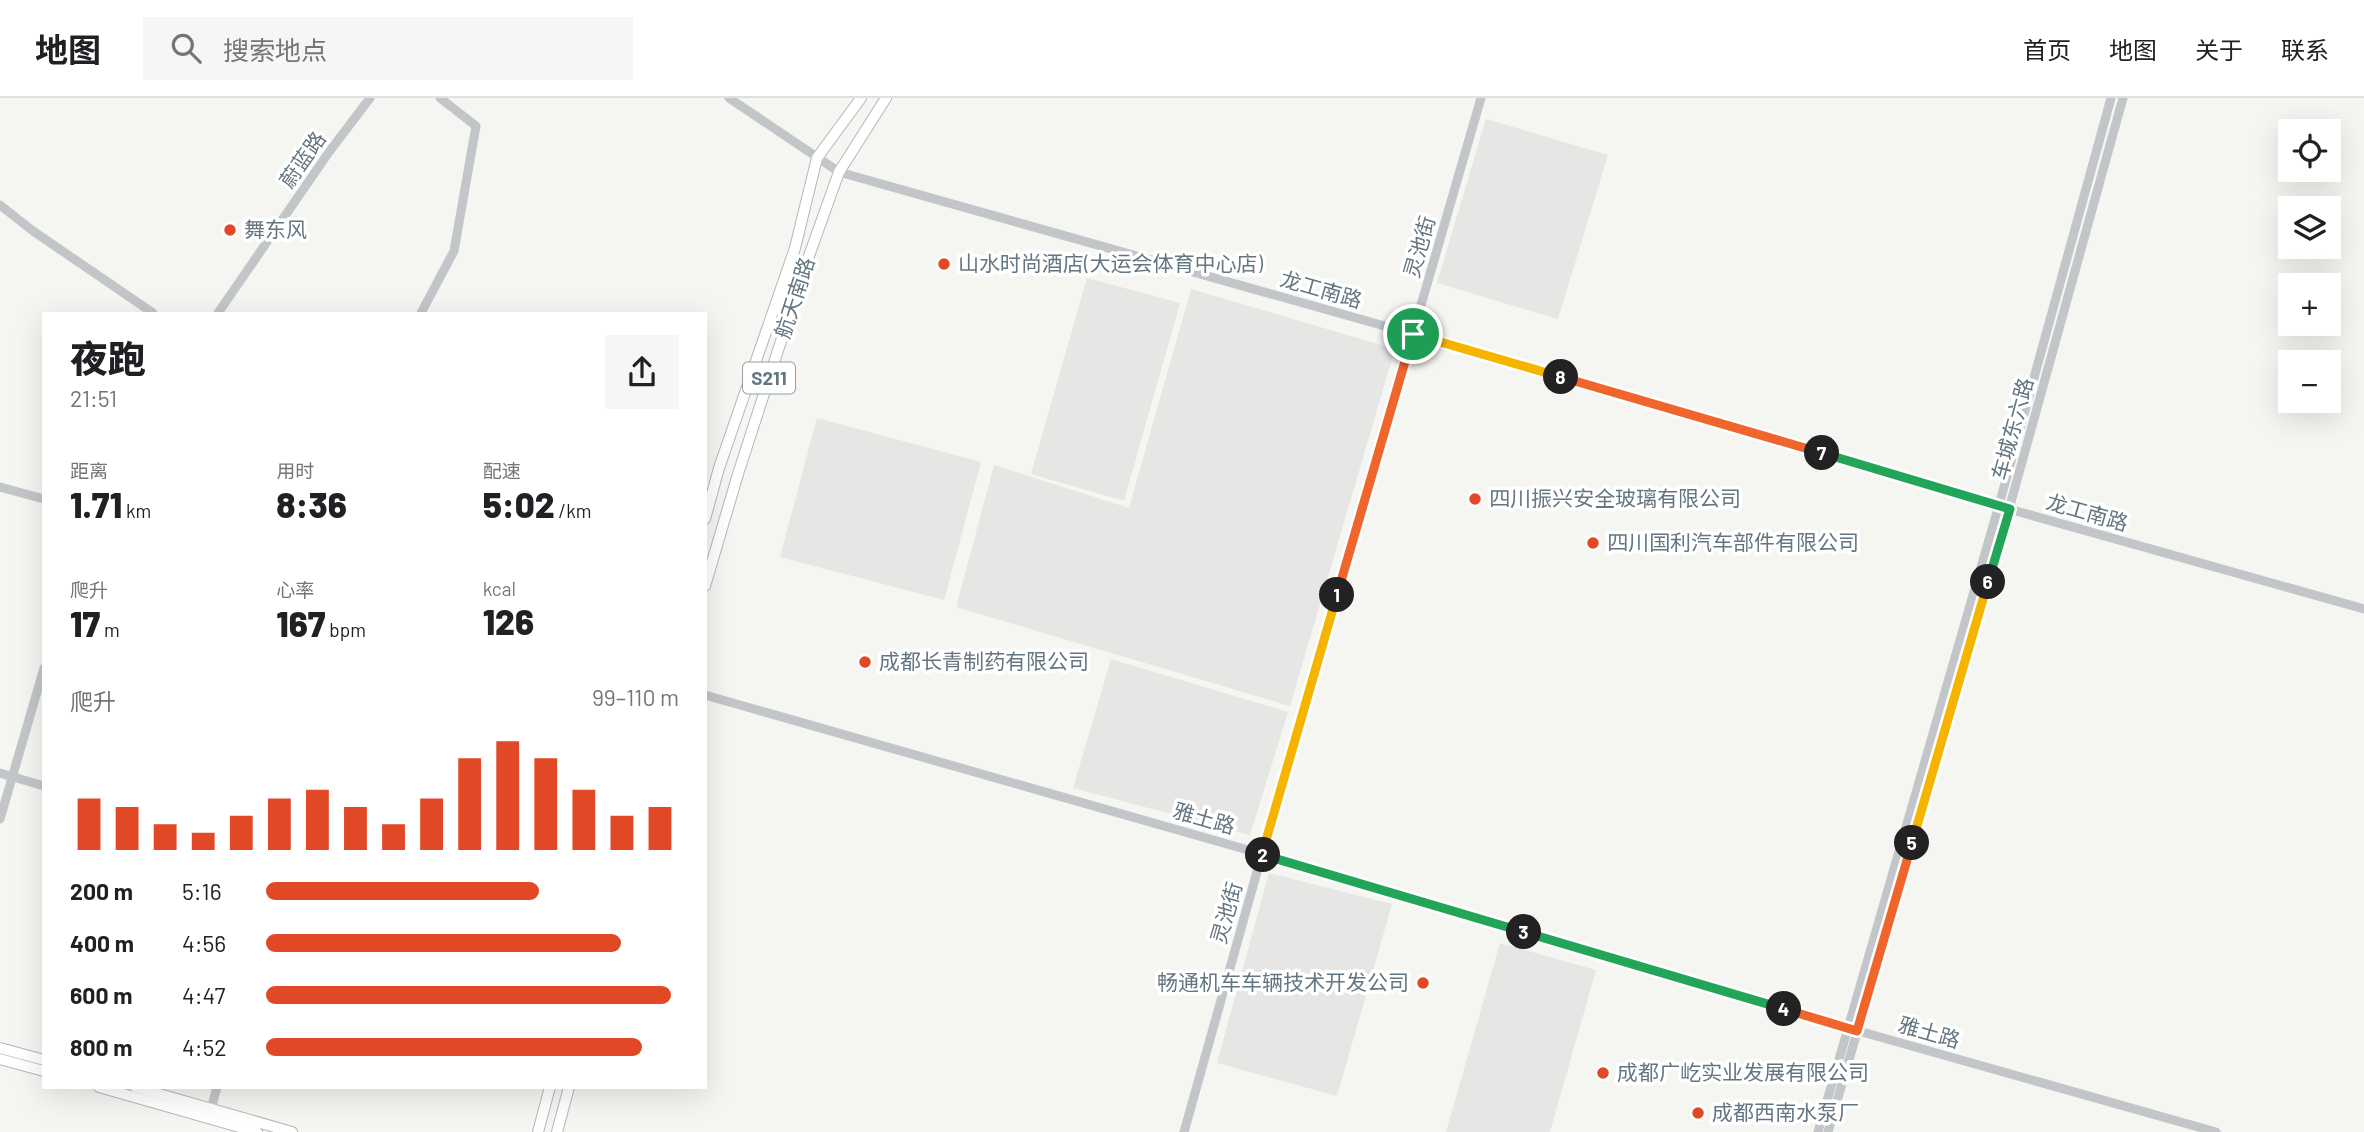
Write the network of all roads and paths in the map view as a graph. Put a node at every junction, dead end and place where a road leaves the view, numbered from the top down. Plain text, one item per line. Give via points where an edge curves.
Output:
1 (370, 98) edge
2 (439, 98) edge
3 (729, 98) edge
4 (861, 98) edge
5 (886, 98) edge
6 (1481, 98) edge
7 (2111, 98) edge
8 (2123, 98) edge
9 (817, 158) junction
10 (839, 172) junction
11 (0, 205) edge
12 (152, 312) edge
13 (219, 312) edge
14 (422, 312) edge
15 (1413, 334) junction
16 (0, 487) edge
17 (42, 498) edge
18 (1999, 505) junction
19 (2010, 509) junction
20 (707, 512) edge
21 (707, 579) edge
22 (2364, 609) edge
23 (42, 674) edge
24 (707, 696) edge
25 (0, 773) edge
26 (12, 777) junction
27 (42, 785) edge
28 (0, 819) edge
29 (1262, 854) junction
30 (1853, 1029) junction
31 (0, 1048) edge
32 (0, 1059) edge
33 (42, 1059) edge
34 (42, 1070) edge
35 (106, 1089) edge
36 (142, 1089) edge
37 (216, 1089) edge
38 (549, 1089) edge
39 (568, 1089) edge
40 (211, 1109) junction
41 (257, 1132) edge
42 (292, 1132) edge
43 (538, 1132) edge
44 (557, 1132) edge
45 (1184, 1132) edge
46 (1818, 1132) edge
47 (1828, 1132) edge
48 (2217, 1132) edge

1 - 13 street, 蔚蓝路
2 - 14 street via 476,126 454,251
3 - 9 street, 龙工南路
4 - 9 main road
5 - 10 main road, 航天南路
6 - 15 street, 灵池街
7 - 18 street, 车城东六路
8 - 19 street, 车城东六路
9 - 10 street, 龙工南路
9 - 20 main road, 航天南路 / S211 via 795,248
10 - 15 street, 龙工南路
10 - 21 main road, 航天南路 / S211
11 - 12 street
15 - 18 street, 龙工南路
15 - 29 street, 灵池街
16 - 17 street
18 - 19 street, 龙工南路
18 - 30 street, 车城东六路
19 - 22 street, 龙工南路
19 - 30 street, 车城东六路
23 - 26 street
24 - 29 street, 雅土路
25 - 26 street
26 - 27 street
26 - 28 street
29 - 30 street, 雅土路
29 - 45 street, 灵池街
30 - 46 street, 车城东六路
30 - 47 street, 车城东六路
30 - 48 street, 雅土路
31 - 33 main road
32 - 34 main road
35 - 41 main road
36 - 40 main road
37 - 40 street
38 - 43 main road
39 - 44 main road
40 - 42 main road

